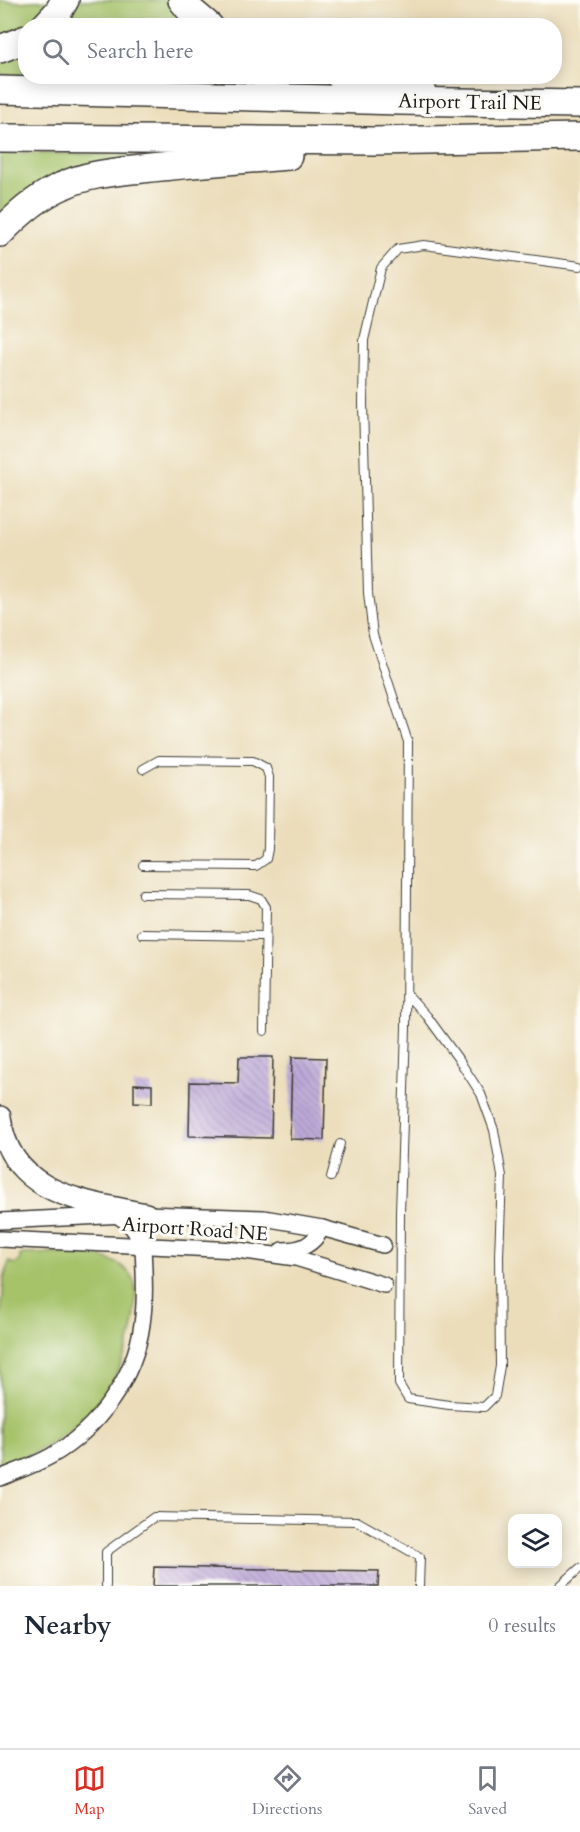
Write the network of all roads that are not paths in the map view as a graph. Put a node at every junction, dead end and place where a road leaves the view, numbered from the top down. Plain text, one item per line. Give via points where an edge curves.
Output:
1 (65, 0) edge
2 (182, 0) edge
3 (52, 18) edge
4 (200, 18) edge
5 (18, 42) edge
6 (0, 49) edge
7 (411, 84) edge
8 (0, 90) edge
9 (580, 103) edge
10 (580, 137) edge
11 (0, 138) edge
12 (374, 141) junction
13 (0, 233) edge
14 (580, 266) edge
15 (143, 768) dead end
16 (143, 865) dead end
17 (143, 894) dead end
18 (142, 934) dead end
19 (265, 936) junction
20 (406, 994) junction
21 (264, 1031) dead end
22 (0, 1117) edge
23 (340, 1144) dead end
24 (331, 1177) dead end
25 (135, 1215) junction
26 (0, 1221) edge
27 (322, 1227) junction
28 (0, 1239) edge
29 (383, 1245) dead end
30 (143, 1246) junction
31 (237, 1250) junction
32 (384, 1285) dead end
33 (0, 1478) edge
34 (580, 1568) edge
35 (106, 1586) edge
36 (419, 1586) edge
37 (560, 1586) edge

1 - 3 highway
2 - 4 highway
5 - 6 highway
7 - 9 highway
8 - 9 highway, Airport Trail NE via 400,102
10 - 12 highway, Airport Trail NE
11 - 12 highway, Airport Trail NE
12 - 13 highway via 357,150 88,177 61,186
14 - 20 lane via 424,245 398,249 381,268 377,284 364,340 368,593 373,635 408,742
15 - 16 lane via 159,760 253,761 266,768 268,786 266,860 256,866
17 - 19 lane via 249,895 261,899 266,907
18 - 19 lane
19 - 21 lane
20 - 20 lane via 399,1384 408,1399 484,1407 495,1396 500,1366 502,1176 494,1130 481,1094 427,1016
22 - 25 main road via 4,1137 33,1178 55,1192
23 - 24 lane
25 - 26 street
25 - 27 street via 264,1218
25 - 30 main road
27 - 29 street
27 - 31 street via 312,1243 302,1249
28 - 30 street, Airport Road NE
30 - 31 street, Airport Road NE
30 - 33 street via 141,1331 134,1358 116,1394 72,1441 51,1456
31 - 32 street, Airport Road NE via 296,1258
34 - 37 lane
35 - 36 lane via 106,1552 154,1517 357,1521 420,1557

